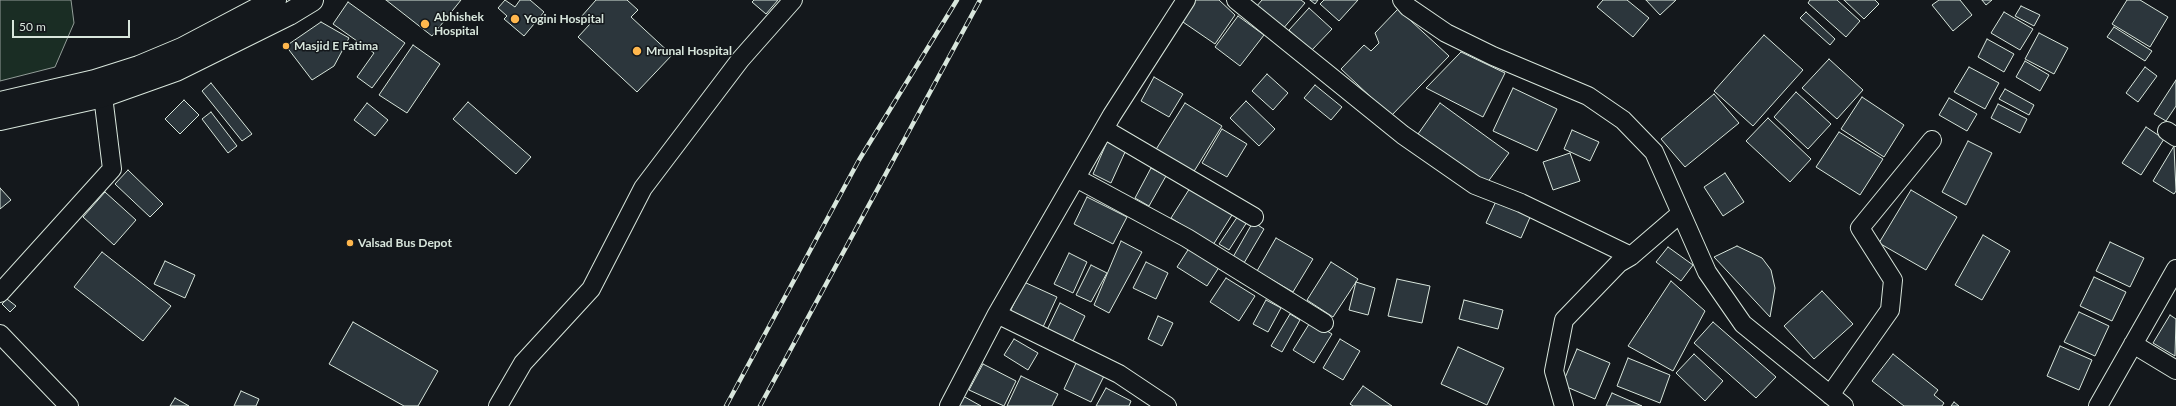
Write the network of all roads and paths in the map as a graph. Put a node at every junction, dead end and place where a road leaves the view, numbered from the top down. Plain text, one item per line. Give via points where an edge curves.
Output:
1 (312, 0) edge
2 (793, 0) edge
3 (1186, 0) edge
4 (1236, 0) edge
5 (1402, 0) edge
6 (282, 5) edge
7 (103, 96) junction
8 (0, 103) edge
9 (0, 119) edge
10 (1104, 129) junction
11 (1932, 140) dead end
12 (1076, 178) junction
13 (1681, 213) junction
14 (1254, 217) dead end
15 (1631, 256) junction
16 (2176, 270) edge
17 (0, 293) edge
18 (997, 314) junction
19 (1324, 323) dead end
20 (0, 334) edge
21 (2133, 344) junction
22 (2176, 370) edge
23 (1837, 401) edge
24 (69, 406) edge
25 (498, 406) edge
26 (949, 406) edge
27 (1168, 406) edge
28 (1564, 406) edge
29 (2098, 406) edge

1 - 6 main road
2 - 25 street via 740,60 643,188 591,289 523,363
3 - 10 street
4 - 15 street via 1404,135 1475,185 1521,203
5 - 13 street via 1446,33 1588,96 1623,120 1654,152
6 - 7 main road via 176,70
6 - 8 main road via 138,67 96,81
7 - 9 main road
7 - 17 street via 112,169
10 - 12 street
10 - 14 street
11 - 23 street via 1860,228 1893,280 1890,310
12 - 18 street
12 - 19 street via 1187,238
13 - 15 street
13 - 23 street via 1707,272 1743,324
15 - 28 street via 1619,263 1564,320 1554,371
16 - 21 street
18 - 26 street
18 - 27 street via 1119,374
20 - 24 street
21 - 22 street
21 - 29 street

